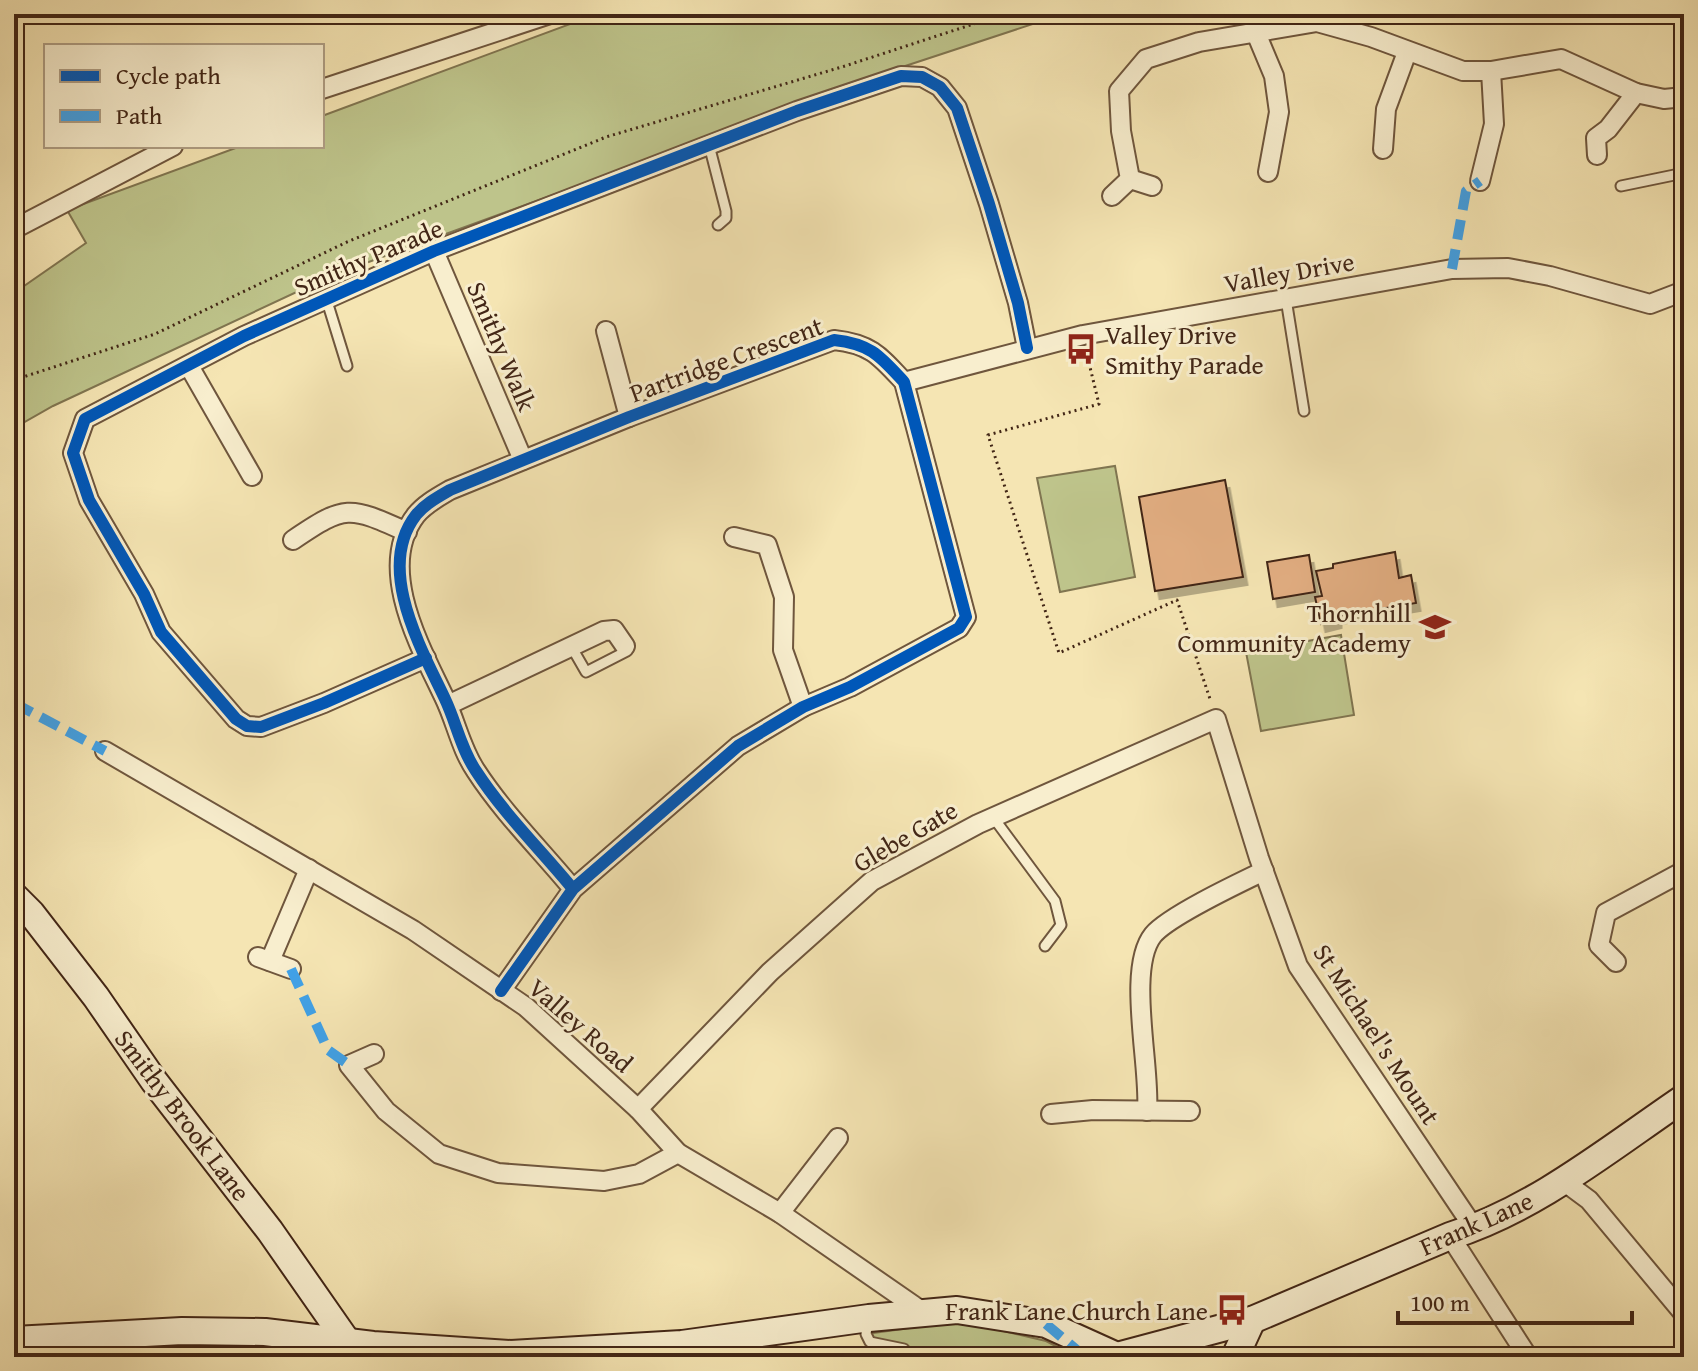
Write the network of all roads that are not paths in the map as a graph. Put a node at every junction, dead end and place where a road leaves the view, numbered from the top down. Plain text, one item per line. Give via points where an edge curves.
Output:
1 (550, 14) edge
2 (1256, 33) junction
3 (1407, 52) junction
4 (1491, 71) junction
5 (324, 88) edge
6 (1636, 93) junction
7 (1684, 97) edge
8 (709, 145) junction
9 (169, 148) edge
10 (1383, 149) dead end
11 (1597, 155) dead end
12 (1268, 172) dead end
13 (1684, 173) edge
14 (1130, 179) junction
15 (1480, 181) dead end
16 (1152, 186) dead end
17 (1621, 186) dead end
18 (1112, 196) dead end
19 (718, 225) dead end
20 (14, 229) edge
21 (434, 251) junction
22 (1684, 291) edge
23 (326, 298) junction
24 (1286, 299) junction
25 (606, 331) dead end
26 (1027, 348) junction
27 (189, 366) junction
28 (347, 366) dead end
29 (904, 382) junction
30 (1304, 411) dead end
31 (629, 417) junction
32 (523, 460) junction
33 (252, 476) dead end
34 (407, 532) junction
35 (734, 537) dead end
36 (293, 540) dead end
37 (571, 646) junction
38 (625, 646) joint
39 (426, 658) junction
40 (448, 705) junction
41 (803, 707) junction
42 (1216, 719) joint
43 (105, 751) dead end
44 (993, 817) junction
45 (309, 869) junction
46 (1264, 871) junction
47 (1684, 871) edge
48 (573, 889) junction
49 (14, 896) edge
50 (1045, 946) dead end
51 (1616, 962) dead end
52 (291, 969) dead end
53 (501, 991) junction
54 (374, 1054) dead end
55 (1684, 1098) edge
56 (638, 1109) junction
57 (1147, 1111) junction
58 (1190, 1111) dead end
59 (1051, 1114) dead end
60 (838, 1138) dead end
61 (678, 1153) junction
62 (1562, 1180) junction
63 (780, 1213) junction
64 (1462, 1232) junction
65 (923, 1312) junction
66 (1684, 1314) edge
67 (869, 1318) junction
68 (1252, 1320) junction
69 (14, 1340) edge
70 (346, 1340) junction
71 (904, 1349) dead end
72 (1112, 1353) edge
73 (1235, 1357) edge
74 (1528, 1357) edge

1 - 5 street
2 - 3 street via 1317,22
2 - 12 street via 1274,76 1279,112
2 - 14 street via 1199,42 1146,59 1119,91
3 - 4 street via 1463,71
3 - 10 street via 1386,109
4 - 6 street via 1561,59
4 - 15 street via 1494,124
6 - 7 street
6 - 11 street via 1596,138
8 - 19 lane via 726,211
8 - 21 street, Smithy Parade
8 - 26 street, Smithy Parade via 901,76 922,77 940,87 957,108 985,190
9 - 20 street
13 - 17 lane
14 - 16 street
14 - 18 street
21 - 23 street, Smithy Parade
21 - 32 street, Smithy Walk
22 - 24 street, Valley Drive via 1650,304 1508,268 1452,269
23 - 27 street, Smithy Parade
23 - 28 lane
24 - 26 street, Valley Drive
24 - 30 lane
25 - 31 street, Partridge Crescent
26 - 29 street, Valley Drive
27 - 33 street
27 - 39 street, Smithy Parade via 85,419 73,453 89,500 161,632 247,726 285,718
29 - 31 street, Partridge Crescent via 877,353 857,342 834,340
29 - 41 street, Partridge Crescent via 966,617 959,628
31 - 32 street, Partridge Crescent
32 - 34 street, Partridge Crescent via 439,496
34 - 36 street via 351,511 325,519
34 - 39 street via 401,559 404,605
35 - 41 street via 767,545 784,597 783,650
37 - 38 street via 614,630
37 - 38 lane via 586,672 627,651
37 - 40 street
39 - 40 street
40 - 48 street via 475,770
41 - 48 street, Partridge Crescent via 738,746
42 - 44 street, Glebe Gate
42 - 46 street, St Michael's Mount
43 - 45 street, Valley Road
44 - 50 lane via 1055,901 1061,925
44 - 56 street, Glebe Gate via 872,881 770,972
45 - 52 street via 264,959
45 - 53 street, Valley Road via 413,930
46 - 57 street via 1165,924 1147,945 1140,985
46 - 64 street, St Michael's Mount via 1298,966
47 - 51 street via 1606,913 1599,945
48 - 53 street, Partridge Crescent
49 - 70 street, Smithy Brook Lane via 96,997
53 - 56 street, Valley Road via 526,1007
54 - 61 street via 349,1065 386,1111 439,1154 454,1159 498,1173 604,1181 639,1174
55 - 62 street, Frank Lane
56 - 61 street, Valley Road
57 - 58 street
57 - 59 street
60 - 63 street
61 - 63 street, Valley Road
62 - 64 street, Frank Lane
62 - 66 street via 1589,1200
63 - 65 street, Valley Road
64 - 68 street, Frank Lane
64 - 74 street, St Michael's Mount
65 - 67 street
65 - 72 street via 957,1310 1046,1324
67 - 70 street via 682,1344 511,1354
67 - 71 lane via 870,1342
68 - 72 street, Frank Lane
68 - 73 street
69 - 70 street via 182,1331

